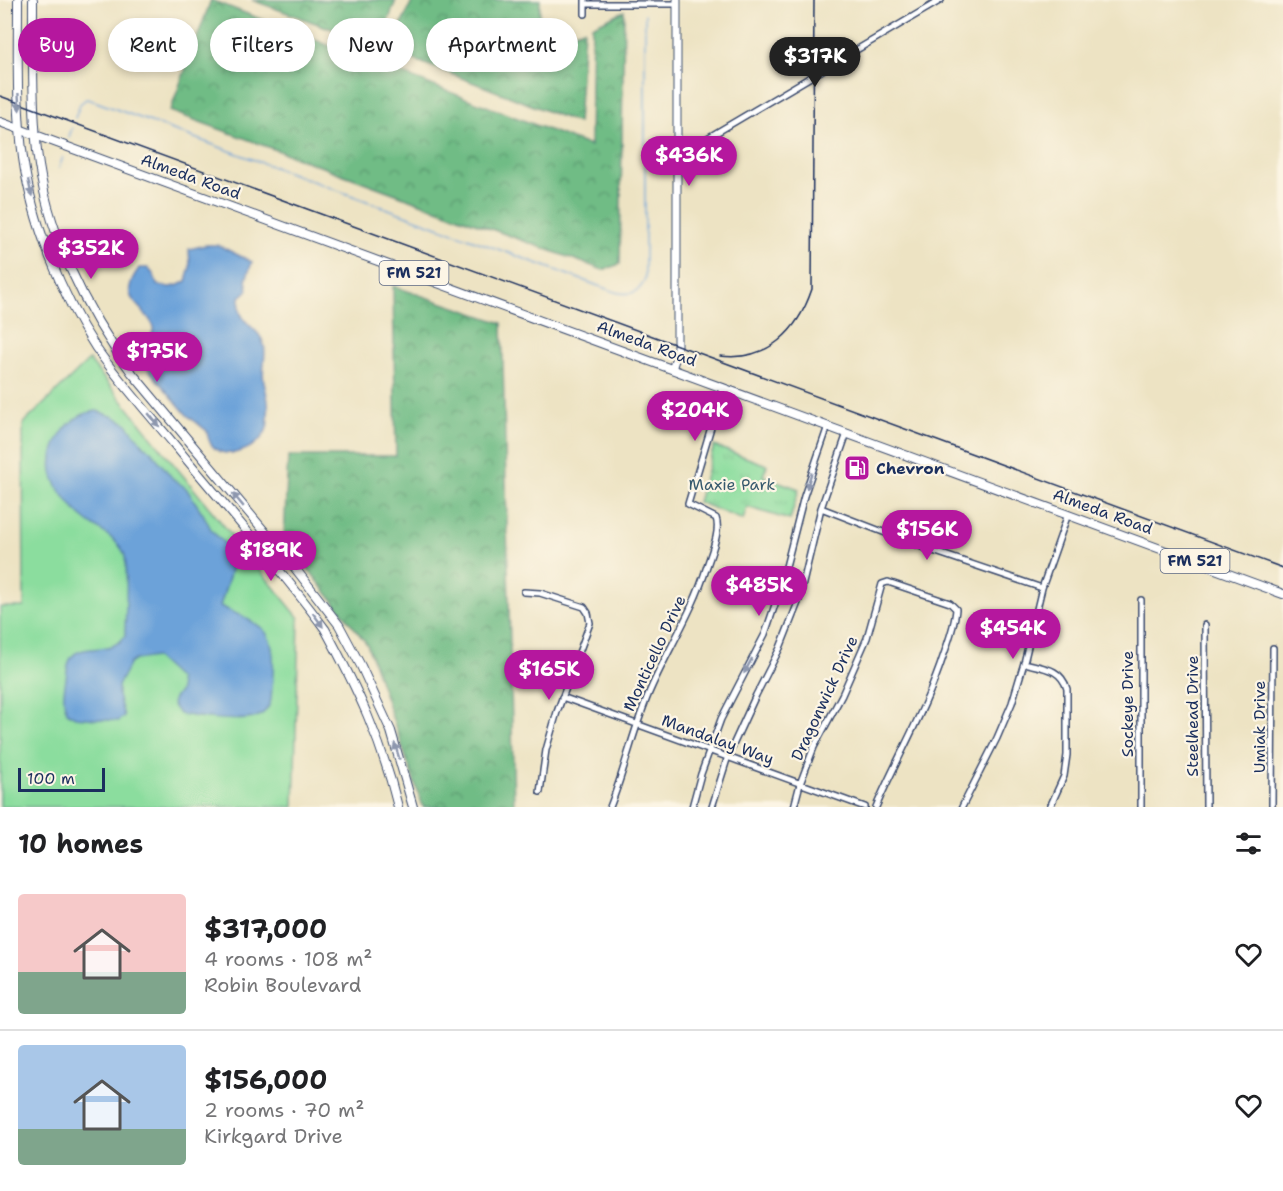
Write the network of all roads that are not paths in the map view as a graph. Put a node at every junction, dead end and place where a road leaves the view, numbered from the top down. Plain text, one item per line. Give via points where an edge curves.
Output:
1 (18, 0) edge
2 (33, 0) edge
3 (941, 0) edge
4 (585, 2) edge
5 (677, 2) edge
6 (585, 14) dead end
7 (0, 122) edge
8 (21, 130) junction
9 (36, 135) junction
10 (677, 156) junction
11 (60, 241) junction
12 (46, 246) junction
13 (672, 369) junction
14 (723, 387) junction
15 (828, 426) junction
16 (847, 433) junction
17 (219, 477) junction
18 (207, 485) junction
19 (821, 508) junction
20 (1068, 514) junction
21 (291, 563) junction
22 (279, 571) junction
23 (1042, 588) junction
24 (524, 592) dead end
25 (1283, 594) edge
26 (1141, 600) dead end
27 (1205, 625) dead end
28 (1273, 648) dead end
29 (1024, 663) junction
30 (361, 666) junction
31 (348, 672) junction
32 (562, 697) junction
33 (636, 723) junction
34 (709, 749) junction
35 (728, 756) junction
36 (407, 783) junction
37 (800, 784) junction
38 (393, 787) junction
39 (540, 792) dead end
40 (398, 807) edge
41 (413, 807) edge
42 (610, 807) edge
43 (692, 807) edge
44 (712, 807) edge
45 (794, 807) edge
46 (865, 807) edge
47 (876, 807) edge
48 (962, 807) edge
49 (1050, 807) edge
50 (1141, 807) edge
51 (1206, 807) edge
52 (1272, 807) edge

1 -> 8 main road
2 - 9 main road
3 - 10 street
4 - 5 street
4 - 6 street
5 - 10 street
7 - 8 main road, Almeda Road / FM 521
8 - 9 main road, Almeda Road / FM 521
8 -> 12 main road via 23,160
9 - 11 main road
9 - 13 main road, Almeda Road / FM 521
10 - 13 street via 677,345
11 - 12 main road
11 - 17 main road via 109,342
12 -> 18 main road via 95,346
13 - 14 main road, Almeda Road / FM 521
14 - 15 main road, Almeda Road / FM 521
14 - 33 street, Monticello Drive via 688,504 716,518 713,544 691,609
15 - 16 main road, Almeda Road / FM 521
15 -> 34 street via 765,634
16 - 19 street
16 - 20 main road, Almeda Road / FM 521
17 - 18 main road
21 -> 17 main road
18 - 22 main road
19 - 23 street
19 - 35 street via 804,582 787,632
20 - 23 street
20 - 25 main road, Almeda Road / FM 521
21 - 22 main road
21 - 30 main road via 339,625
22 -> 31 main road via 325,629
23 - 29 street
24 - 32 street via 584,607 588,613 590,623
26 - 50 street, Sockeye Drive
27 - 51 street, Steelhead Drive
28 - 52 street, Umiak Drive
29 - 48 street via 1012,703
29 - 49 street via 1056,672 1067,689 1064,776
30 - 31 main road
36 -> 30 main road via 391,731
31 - 38 main road via 377,736
32 - 33 street, Mandalay Way
32 - 39 street via 546,750
33 - 34 street, Mandalay Way
33 - 42 street, Monticello Drive
34 - 35 street, Mandalay Way
34 - 43 street
35 - 37 street, Mandalay Way
35 - 44 street
36 - 38 main road
36 - 41 main road
37 - 45 street, Dragonwick Drive
37 - 46 street, Mandalay Way
37 - 47 street, Dragonwick Drive via 867,638 882,584 900,585 950,603 956,609 933,688
38 - 40 main road

